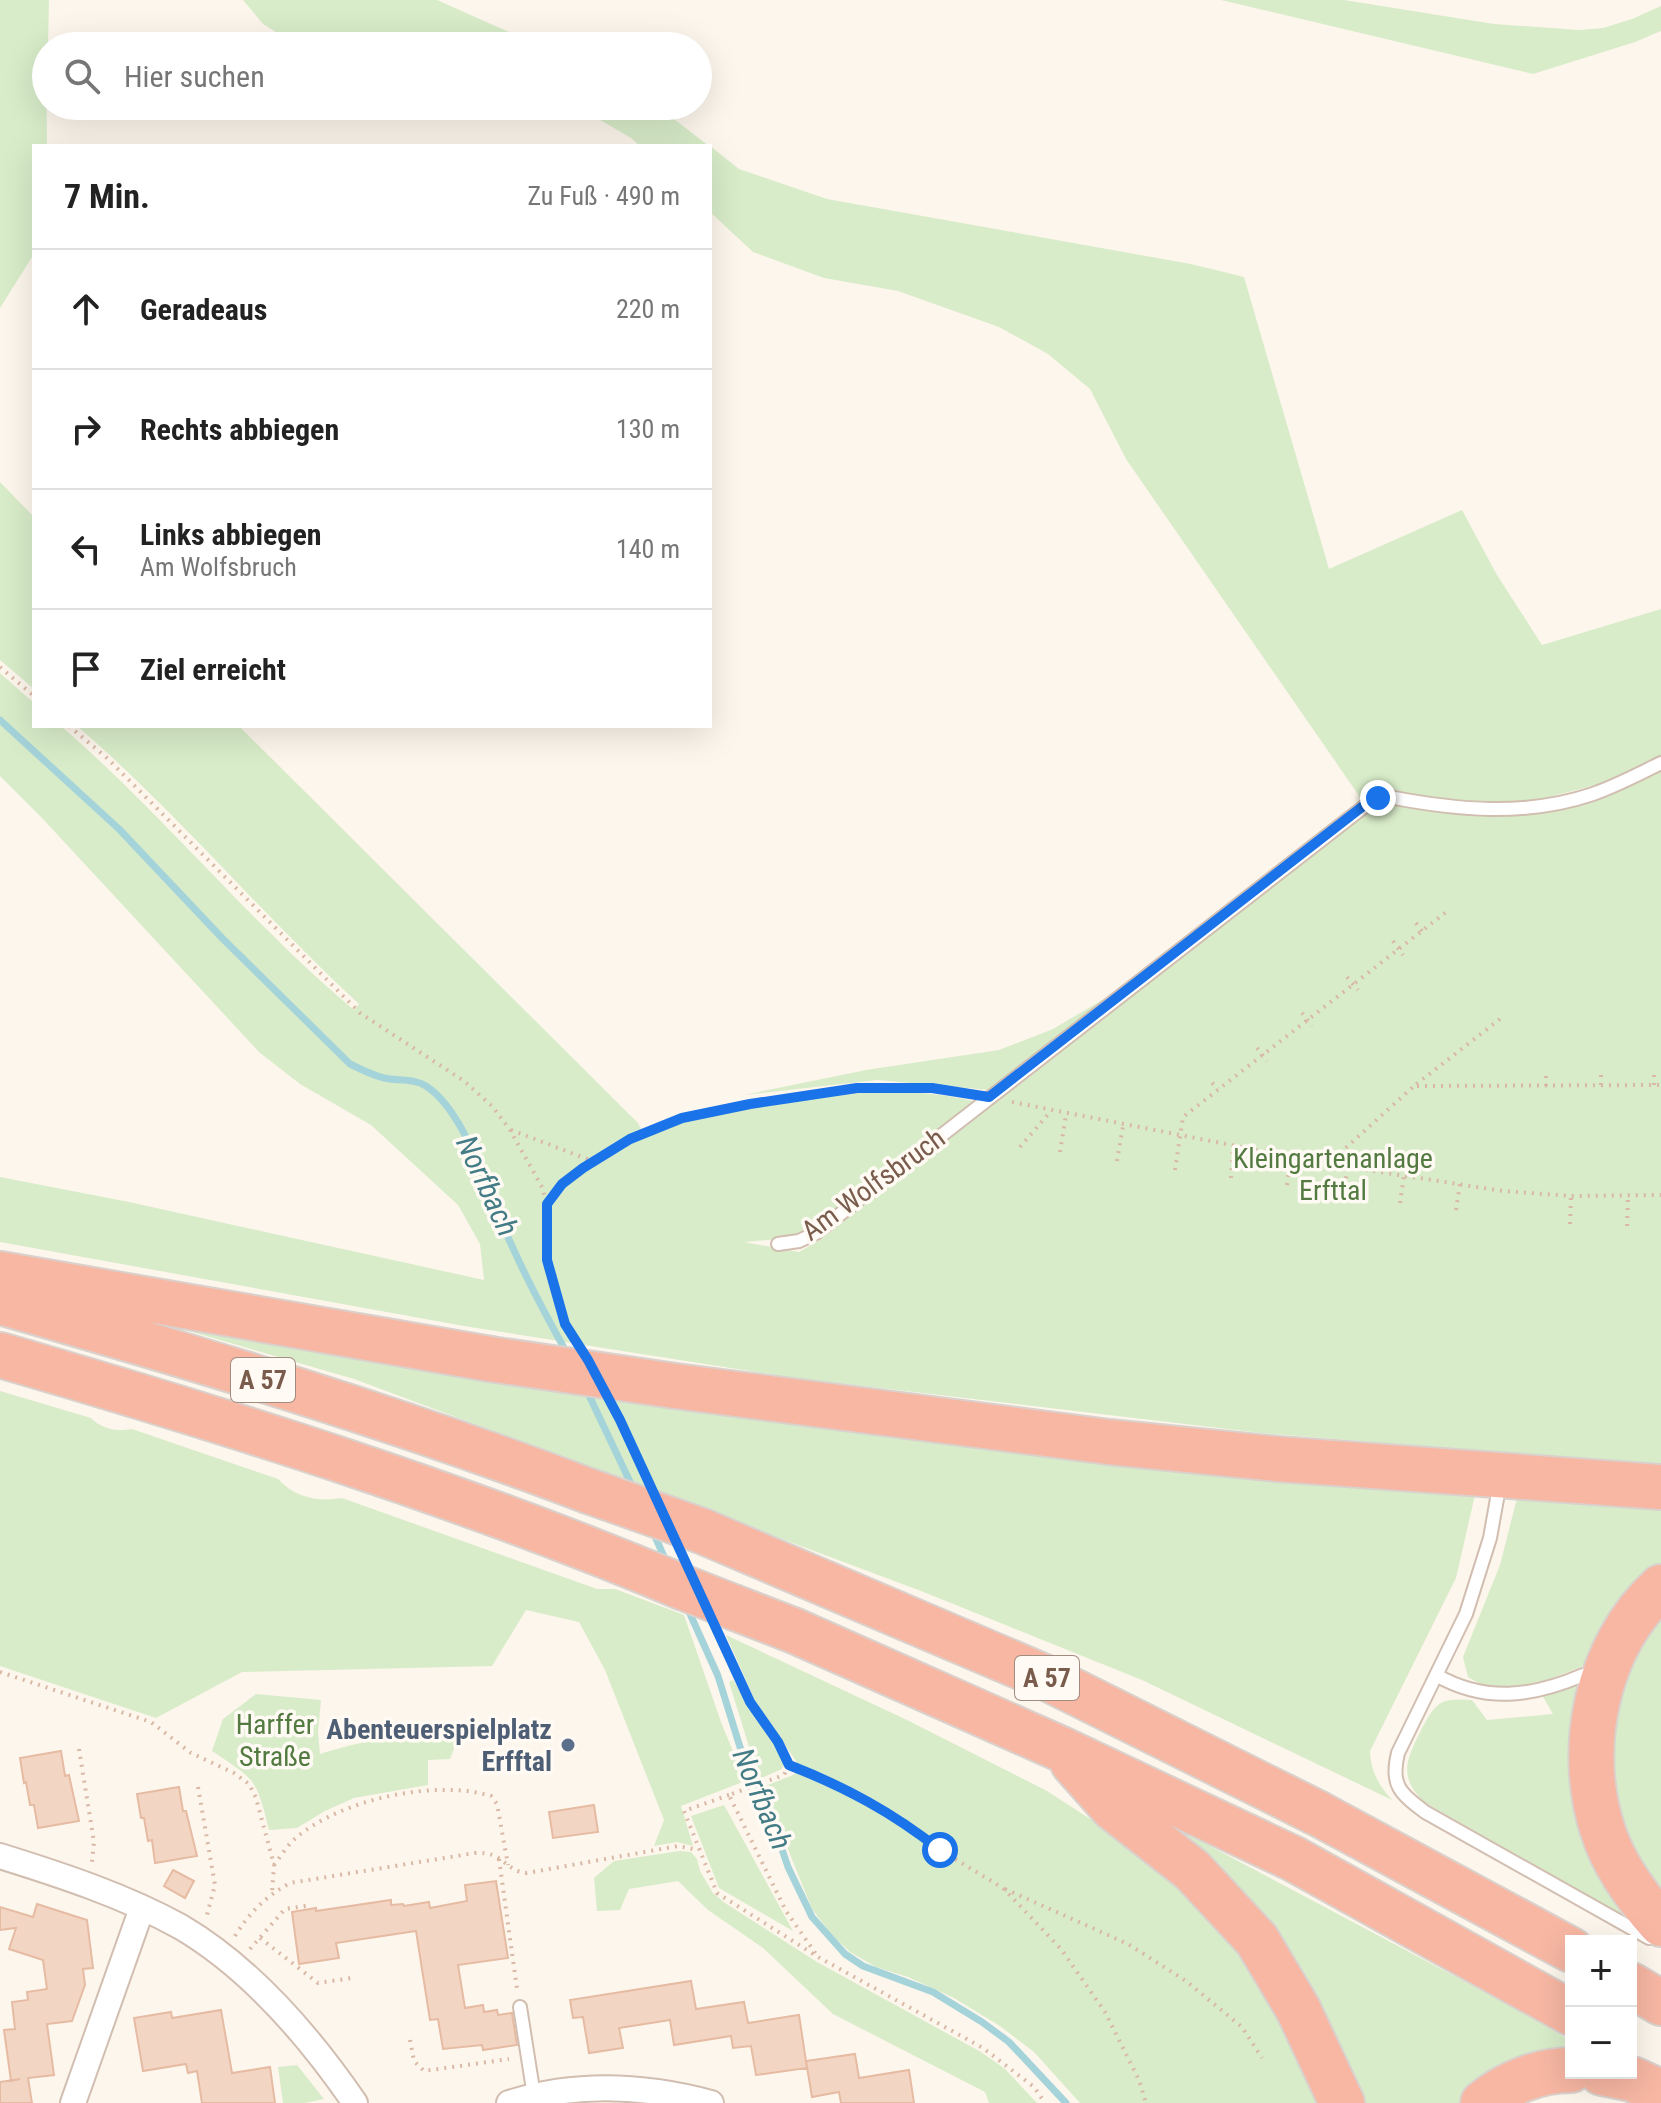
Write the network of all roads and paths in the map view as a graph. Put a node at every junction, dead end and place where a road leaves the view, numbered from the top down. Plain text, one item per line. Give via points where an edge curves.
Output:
1 (0, 667) edge
2 (32, 694) edge
3 (71, 728) edge
4 (1661, 763) edge
5 (1450, 909) dead end
6 (1443, 914) junction
7 (1448, 920) dead end
8 (1416, 923) dead end
9 (1422, 931) junction
10 (1393, 941) dead end
11 (1399, 949) junction
12 (1403, 955) dead end
13 (1347, 977) dead end
14 (1353, 984) junction
15 (1358, 990) dead end
16 (1302, 1013) dead end
17 (1500, 1019) dead end
18 (1308, 1020) junction
19 (1312, 1026) dead end
20 (1257, 1048) dead end
21 (1263, 1055) junction
22 (1267, 1061) dead end
23 (1601, 1075) dead end
24 (1654, 1075) dead end
25 (1546, 1076) dead end
26 (1212, 1083) dead end
27 (1592, 1085) junction
28 (1601, 1085) junction
29 (1646, 1085) junction
30 (1654, 1085) junction
31 (1661, 1085) edge
32 (1414, 1086) junction
33 (1539, 1086) junction
34 (1546, 1086) junction
35 (1218, 1089) junction
36 (1592, 1093) dead end
37 (1646, 1093) dead end
38 (1539, 1094) dead end
39 (989, 1097) junction
40 (1051, 1111) junction
41 (1066, 1115) junction
42 (1123, 1126) junction
43 (510, 1130) junction
44 (1179, 1137) junction
45 (1233, 1146) junction
46 (1020, 1147) dead end
47 (1060, 1152) dead end
48 (1291, 1157) junction
49 (1117, 1161) dead end
50 (595, 1162) junction
51 (1328, 1164) junction
52 (1348, 1167) junction
53 (1175, 1170) dead end
54 (1404, 1176) junction
55 (1231, 1178) dead end
56 (1460, 1184) junction
57 (1287, 1185) dead end
58 (1343, 1194) dead end
59 (1661, 1195) edge
60 (1571, 1196) junction
61 (1628, 1197) junction
62 (1400, 1203) dead end
63 (547, 1204) junction
64 (1456, 1210) dead end
65 (1570, 1224) dead end
66 (1627, 1226) dead end
67 (778, 1244) dead end
68 (0, 1274) edge
69 (0, 1302) edge
70 (580, 1348) dead end
71 (0, 1355) edge
72 (613, 1407) dead end
73 (1501, 1475) junction
74 (646, 1476) dead end
75 (1661, 1487) edge
76 (1661, 1587) edge
77 (726, 1621) junction
78 (0, 1672) edge
79 (1436, 1675) junction
80 (1583, 1675) dead end
81 (79, 1749) dead end
82 (1061, 1749) junction
83 (789, 1765) junction
84 (198, 1787) dead end
85 (729, 1795) junction
86 (698, 1850) junction
87 (0, 1856) edge
88 (499, 1857) junction
89 (274, 1865) junction
90 (508, 1865) junction
91 (89, 1887) junction
92 (1003, 1888) junction
93 (272, 1893) junction
94 (142, 1908) junction
95 (306, 1910) dead end
96 (240, 1928) dead end
97 (1655, 1931) edge
98 (260, 1938) junction
99 (200, 1941) junction
100 (1565, 1947) edge
101 (818, 1957) junction
102 (235, 1966) junction
103 (352, 1978) dead end
104 (1637, 1989) edge
105 (1661, 2003) edge
106 (520, 2007) joint
107 (1565, 2010) edge
108 (410, 2040) dead end
109 (1637, 2052) edge
110 (527, 2056) junction
111 (1262, 2058) dead end
112 (1661, 2066) edge
113 (1565, 2071) edge
114 (1632, 2079) edge
115 (1661, 2092) edge
116 (534, 2096) junction
117 (73, 2103) edge
118 (355, 2103) edge
119 (509, 2103) edge
120 (711, 2103) edge
121 (1045, 2103) edge
122 (1146, 2103) edge
123 (1342, 2103) edge
124 (1483, 2103) edge

1 - 2 path
3 - 43 path via 360,1013 464,1081
4 - 39 lane, Am Wolfsbruch via 1608,789 1543,807 1481,810 1374,799
5 - 6 path
6 - 7 path
6 - 9 path
8 - 9 path
9 - 11 path
10 - 11 path
11 - 12 path
11 - 14 path
13 - 14 path
14 - 15 path
14 - 18 path
16 - 18 path
17 - 32 path
18 - 19 path
18 - 21 path
20 - 21 path
21 - 22 path
21 - 35 path
23 - 28 path
24 - 30 path
25 - 34 path
26 - 35 path
27 - 28 path
27 - 34 path
27 - 36 path
28 - 29 path
29 - 30 path
29 - 37 path
30 - 31 path
32 - 33 path
32 - 51 path
33 - 34 path
33 - 38 path
35 - 44 path via 1183,1117
39 - 40 path
39 - 50 path via 887,1087 750,1104 655,1127
39 - 67 lane, Am Wolfsbruch via 816,1233
40 - 41 path
40 - 46 path
41 - 42 path
41 - 47 path
42 - 44 path
42 - 49 path
43 - 50 path
43 - 63 path
44 - 45 path
44 - 53 path
45 - 48 path
45 - 55 path
48 - 51 path
48 - 57 path
50 - 63 path via 562,1184
51 - 52 path
52 - 54 path
52 - 58 path
54 - 56 path
54 - 62 path
56 - 60 path
56 - 64 path
59 - 61 path
60 - 61 path
60 - 65 path
61 - 66 path
63 - 70 path via 547,1260 565,1324
68 - 73 highway, bridge via 675,1386 1109,1442
69 - 100 highway, A 57, bridge via 186,1355 524,1466 702,1531 1049,1679 1319,1814
71 - 77 highway, A 57, bridge via 173,1405 503,1515 618,1560
72 - 74 path
73 - 75 highway
73 - 79 lane via 1484,1564
76 - 97 highway via 1634,1618 1611,1661 1595,1712 1592,1778 1603,1833
77 - 82 highway, A 57 via 795,1631
77 - 83 path via 745,1693
78 - 89 path via 151,1722 191,1753 234,1773 256,1798
79 - 80 lane via 1457,1687 1489,1694 1559,1686
79 - 97 lane via 1394,1767 1395,1781 1405,1796 1425,1812
81 - 91 path via 94,1842
82 - 107 highway, A 57 via 1294,1859
82 - 123 highway via 1113,1808 1192,1870 1257,1940 1298,2009
83 - 85 path via 784,1775
83 - 92 path via 843,1786
84 - 99 path via 215,1885
85 - 86 path via 684,1811
85 - 101 path via 786,1911
86 - 90 path via 678,1846 527,1873
86 - 101 path via 717,1893
87 - 91 street
88 - 90 path
88 - 93 path via 463,1854 290,1883
88 - 106 path
89 - 90 path via 295,1838 358,1803 390,1795 462,1791 491,1796 497,1804
89 - 93 path
91 - 94 street
92 - 111 path via 1128,1944 1186,1981 1242,2027
92 - 122 path via 1061,1949 1105,2012
93 - 96 path
94 - 99 street
94 - 117 street
95 - 98 path via 285,1909
98 - 102 path
98 - 103 path via 318,1983
99 - 102 street
101 - 121 path via 983,2048 1034,2087
102 - 118 street via 288,2018
104 - 105 highway
106 - 110 lane
108 - 110 path via 414,2061 424,2071
109 - 112 highway
110 - 116 lane
113 - 124 highway via 1535,2075
114 - 115 highway
116 - 119 street
116 - 120 street via 614,2087

